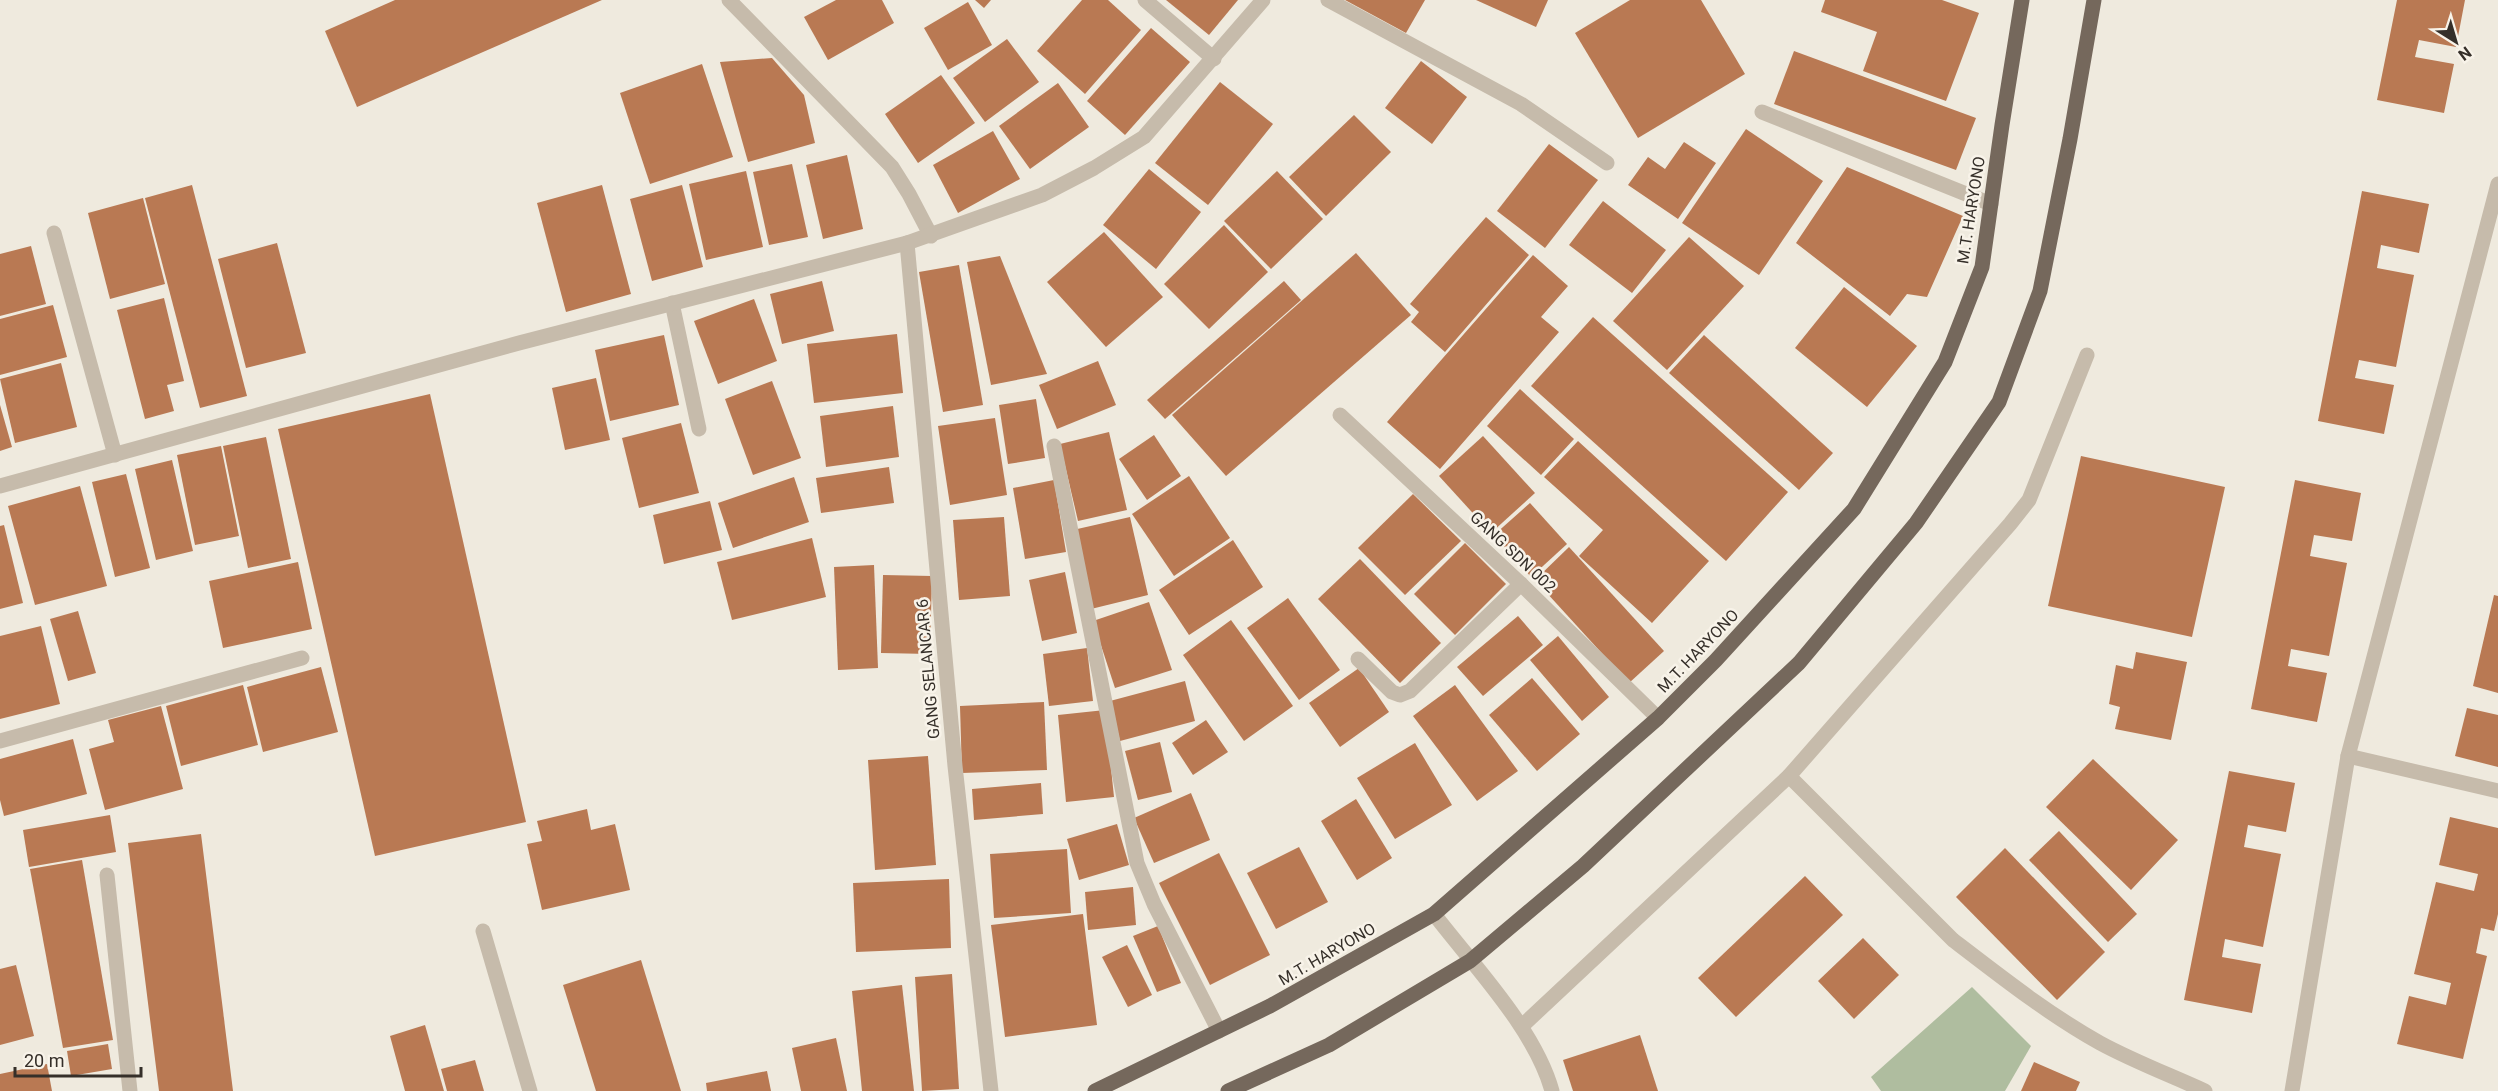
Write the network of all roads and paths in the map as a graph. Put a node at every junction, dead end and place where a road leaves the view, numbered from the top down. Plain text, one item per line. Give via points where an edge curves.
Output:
1 (729, 0) edge
2 (1145, 0) edge
3 (1263, 0) edge
4 (1328, 0) edge
5 (2022, 0) edge
6 (2094, 0) edge
7 (1214, 58) junction
8 (1762, 112) dead end
9 (1607, 163) dead end
10 (2498, 184) edge
11 (1991, 204) junction
12 (54, 233) dead end
13 (931, 236) junction
14 (907, 243) junction
15 (672, 303) junction
16 (2087, 355) dead end
17 (1340, 415) dead end
18 (699, 429) dead end
19 (1054, 446) dead end
20 (115, 455) junction
21 (0, 486) edge
22 (1521, 584) junction
23 (302, 658) dead end
24 (1358, 659) dead end
25 (1658, 718) junction
26 (0, 741) edge
27 (2348, 756) junction
28 (1789, 776) junction
29 (2498, 791) edge
30 (107, 875) dead end
31 (1434, 914) junction
32 (483, 931) dead end
33 (1470, 961) junction
34 (1522, 1026) junction
35 (1219, 1031) junction
36 (130, 1091) edge
37 (530, 1091) edge
38 (991, 1091) edge
39 (1095, 1091) edge
40 (1228, 1091) edge
41 (1552, 1091) edge
42 (2205, 1091) edge
43 (2292, 1091) edge

1 - 13 street via 892,167
2 - 7 street
3 - 7 street
4 - 9 street via 1521,104
5 - 11 main road, M.T. HARYONO
6 - 33 main road via 2040,291 1999,402 1916,524 1799,663 1583,866
7 - 13 street via 1144,136 1114,156 1042,195
8 - 11 street
10 - 27 street
11 - 25 main road, M.T. HARYONO via 1982,267 1945,362 1854,509
12 - 20 street
13 - 14 street
14 - 15 street
14 - 38 street, GANG SELANCAR 6 via 953,742
15 - 18 street
15 - 20 street
16 - 28 street via 2029,500
17 - 22 street, GANG SDN 002
19 - 35 street via 1137,863
20 - 21 street
22 - 24 street via 1410,691 1400,695 1392,692
22 - 25 street, GANG SDN 002
23 - 26 street
25 - 31 main road, M.T. HARYONO
27 - 29 street
27 - 43 street
28 - 34 street
28 - 42 street via 1970,953 2092,1038
30 - 36 street
31 - 33 street
31 - 35 main road, M.T. HARYONO
32 - 37 street
33 - 34 street
33 - 40 main road via 1329,1045
34 - 41 street
35 - 39 main road, M.T. HARYONO

